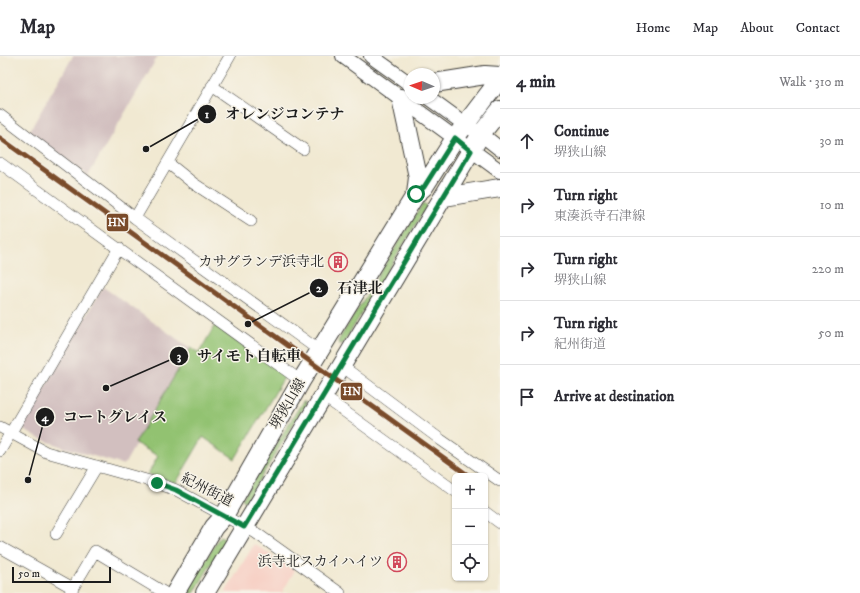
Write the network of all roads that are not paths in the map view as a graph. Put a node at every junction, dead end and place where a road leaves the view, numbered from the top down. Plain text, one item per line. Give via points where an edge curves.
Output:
1 (230, 56) edge
2 (343, 56) edge
3 (371, 56) edge
4 (500, 76) edge
5 (500, 79) edge
6 (440, 82) edge
7 (212, 86) junction
8 (404, 90) edge
9 (404, 90) edge
10 (407, 104) edge
11 (422, 104) edge
12 (434, 104) edge
13 (500, 110) edge
14 (0, 115) edge
15 (460, 132) junction
16 (481, 134) junction
17 (303, 149) dead end
18 (500, 149) edge
19 (471, 151) junction
20 (0, 163) edge
21 (168, 163) junction
22 (500, 171) edge
23 (500, 188) edge
24 (416, 194) junction
25 (444, 197) junction
26 (135, 218) junction
27 (251, 221) dead end
28 (119, 248) junction
29 (320, 351) junction
30 (342, 366) junction
31 (301, 380) junction
32 (323, 396) junction
33 (0, 427) edge
34 (10, 433) junction
35 (0, 451) edge
36 (97, 466) junction
37 (500, 481) edge
38 (452, 489) edge
39 (488, 514) edge
40 (224, 516) junction
41 (500, 523) edge
42 (244, 527) junction
43 (56, 534) dead end
44 (0, 547) edge
45 (71, 591) edge
46 (165, 593) edge
47 (175, 593) edge
48 (205, 593) edge
49 (340, 593) edge

1 - 7 street
2 - 8 street
3 - 9 street
4 - 6 main road via 485,75
5 - 15 main road, 堺狭山線
7 - 17 street
7 - 21 street
10 - 24 main road via 418,177
11 - 15 street
12 - 15 street
13 - 16 main road, 堺狭山線
14 - 26 street
15 - 16 street
15 - 19 street
15 - 24 main road, 堺狭山線 via 424,187
16 - 18 street
16 - 19 main road, 堺狭山線
19 - 22 street
19 - 25 main road, 堺狭山線
20 - 28 street
21 - 26 street
21 - 27 street via 193,183
23 - 25 main road
24 - 29 main road, 堺狭山線
25 - 30 main road, 堺狭山線
26 - 29 street
28 - 31 street
28 - 34 street
29 - 31 main road, 堺狭山線
30 - 32 main road, 堺狭山線
30 - 37 street
31 - 40 main road, 堺狭山線
32 - 38 street
32 - 42 main road, 堺狭山線
33 - 34 street, 紀州街道
34 - 35 street
34 - 36 street, 紀州街道 via 46,452
36 - 40 street, 紀州街道 via 164,485
36 - 43 street
39 - 41 street
40 - 42 street, 紀州街道
40 - 47 main road, 堺狭山線 via 214,527
42 - 48 main road, 堺狭山線
42 - 49 street, 紀州街道
44 - 45 street
45 - 46 street via 95,551

